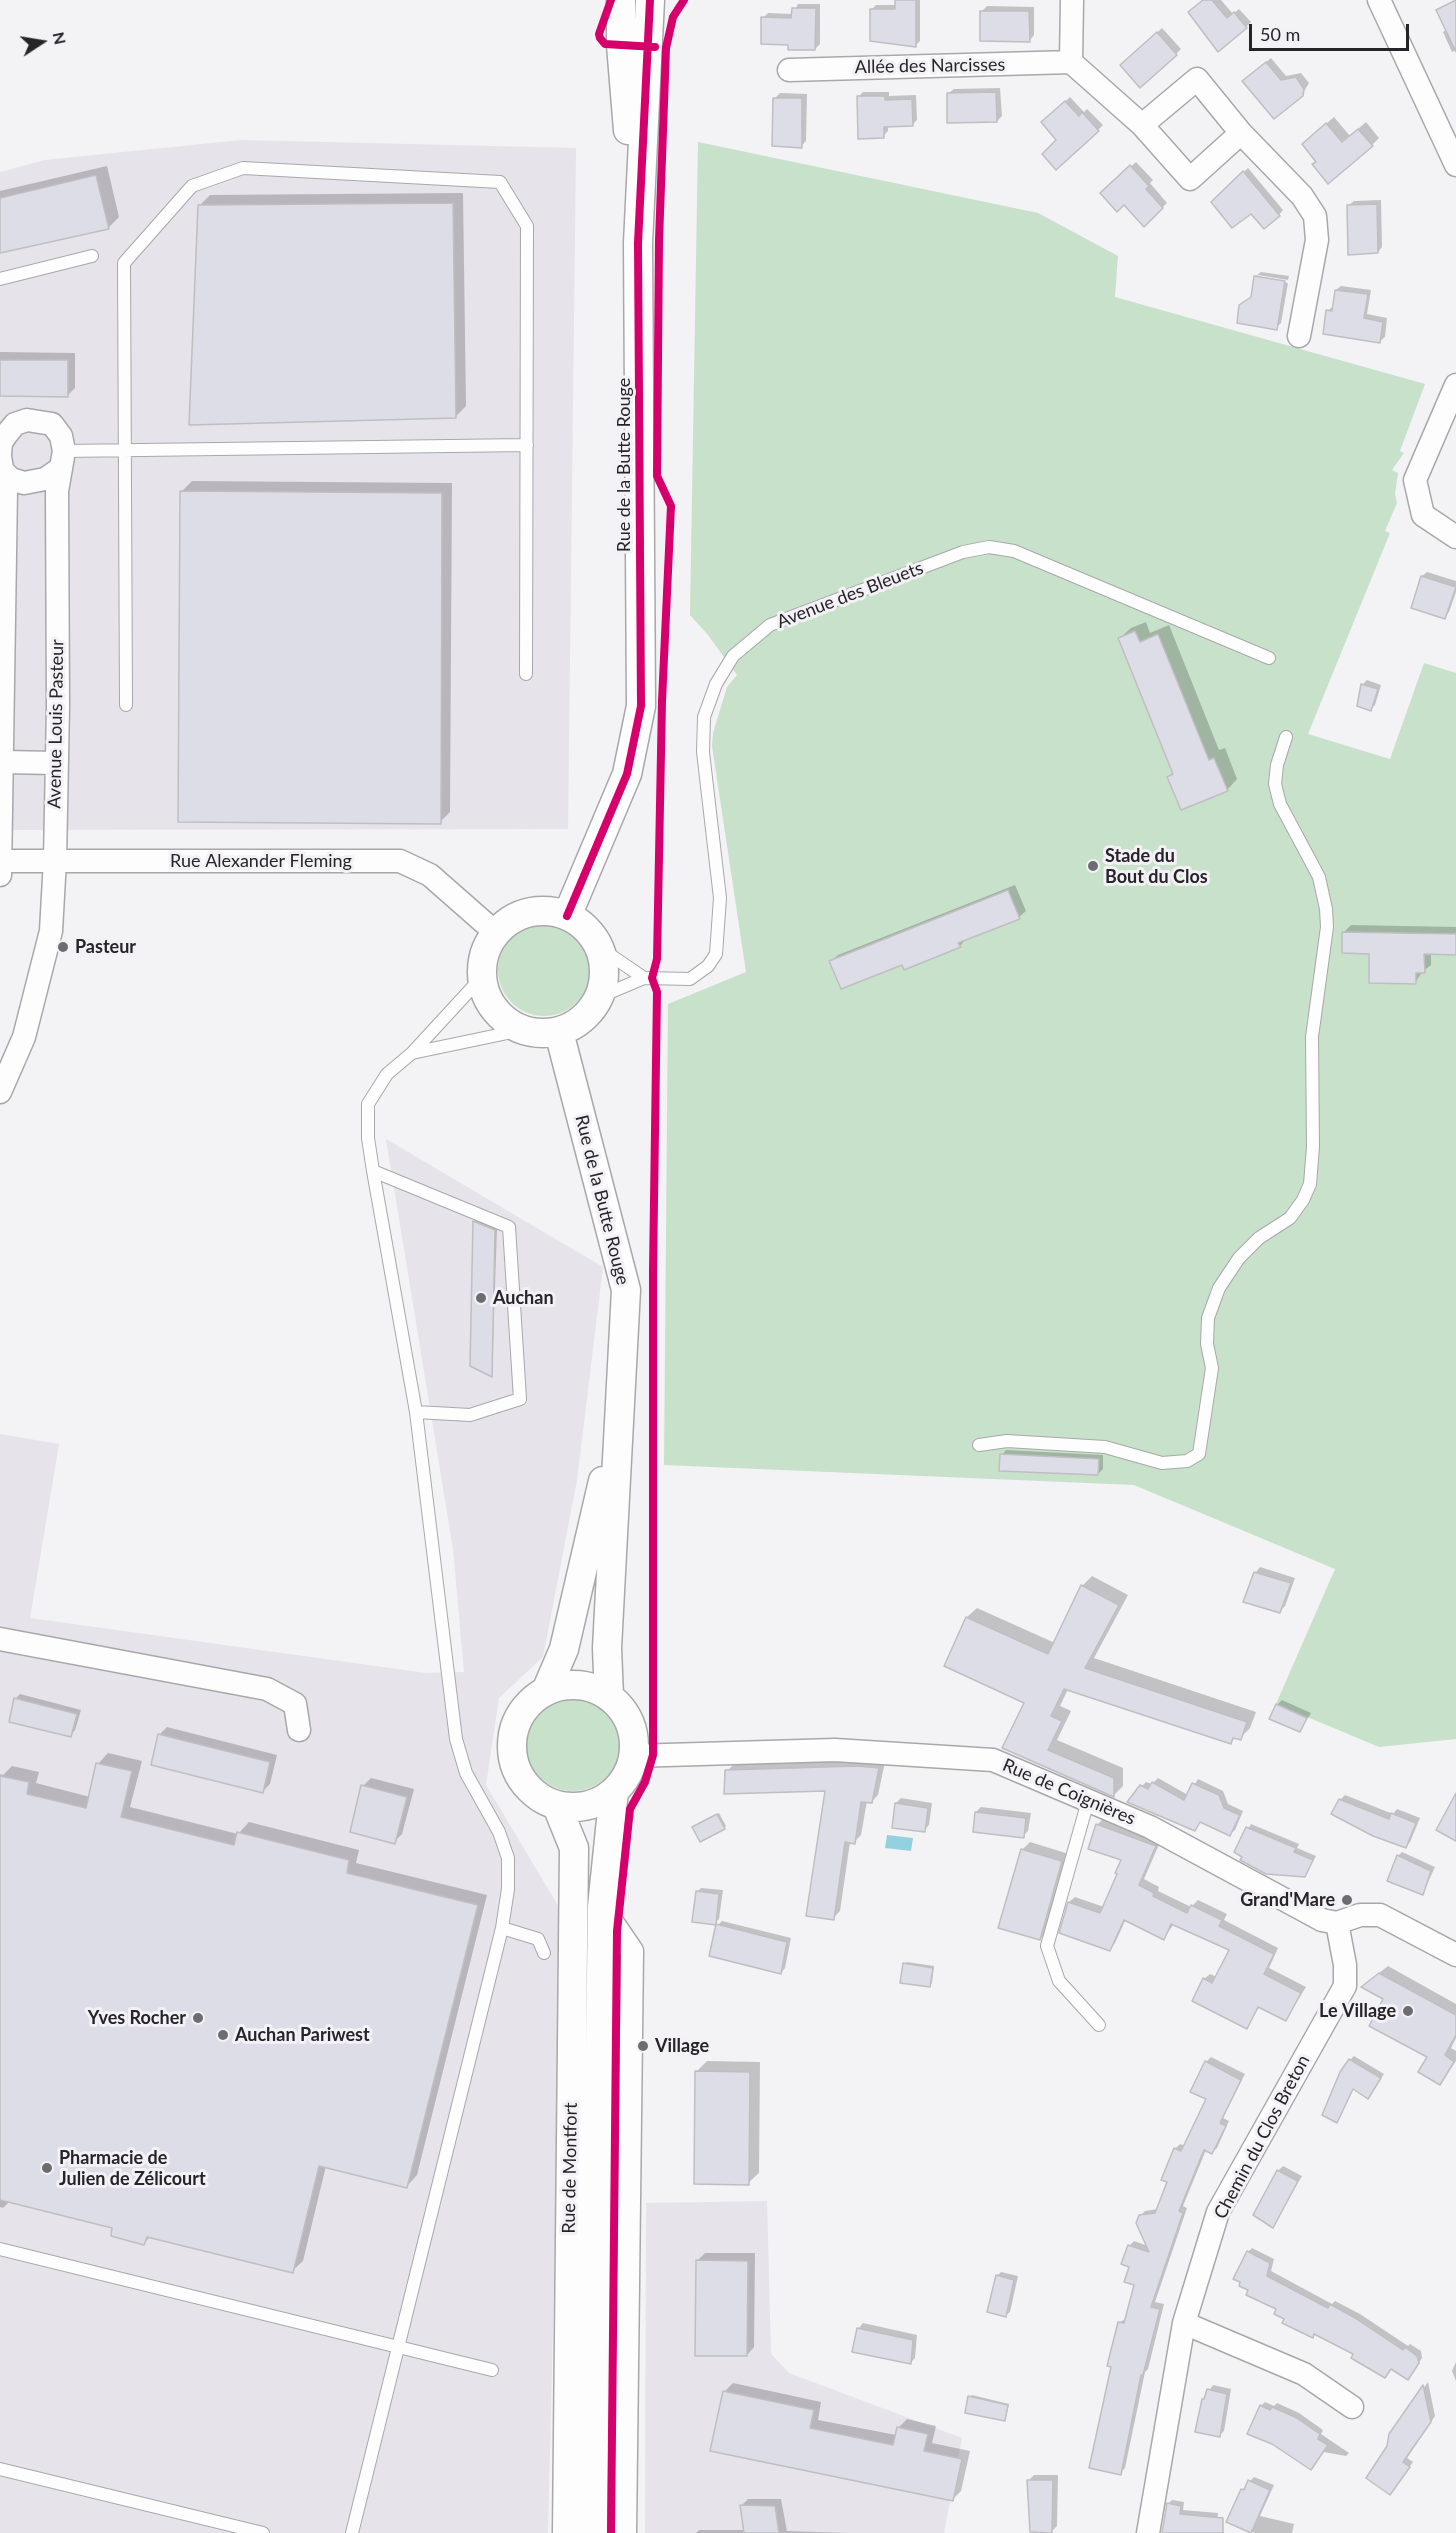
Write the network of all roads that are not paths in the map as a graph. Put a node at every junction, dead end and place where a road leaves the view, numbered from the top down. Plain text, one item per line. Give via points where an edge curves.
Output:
1 (621, 0) edge
2 (1072, 0) edge
3 (1379, 0) edge
4 (654, 6) edge
5 (1071, 62) junction
6 (789, 70) dead end
7 (1142, 125) junction
8 (1241, 133) junction
9 (1456, 165) edge
10 (638, 243) junction
11 (92, 256) dead end
12 (0, 279) edge
13 (1299, 336) dead end
14 (1456, 385) edge
15 (527, 445) junction
16 (124, 450) junction
17 (1, 454) edge
18 (62, 460) junction
19 (1456, 537) edge
20 (1269, 658) dead end
21 (526, 674) dead end
22 (126, 705) dead end
23 (1286, 737) dead end
24 (3, 762) junction
25 (55, 763) junction
26 (55, 860) junction
27 (1, 868) edge
28 (567, 916) junction
29 (496, 933) junction
30 (600, 948) junction
31 (482, 976) junction
32 (644, 978) junction
33 (599, 997) junction
34 (522, 1030) junction
35 (559, 1032) junction
36 (412, 1053) junction
37 (0, 1092) edge
38 (373, 1171) junction
39 (620, 1406) junction
40 (416, 1412) junction
41 (980, 1444) dead end
42 (0, 1639) edge
43 (546, 1691) junction
44 (609, 1697) junction
45 (299, 1730) dead end
46 (633, 1756) junction
47 (614, 1791) junction
48 (1088, 1801) junction
49 (557, 1806) junction
50 (602, 1907) junction
51 (1337, 1923) junction
52 (502, 1928) junction
53 (544, 1953) dead end
54 (1456, 1955) edge
55 (1099, 2025) dead end
56 (0, 2249) edge
57 (1184, 2323) junction
58 (398, 2347) junction
59 (492, 2370) dead end
60 (1352, 2407) dead end
61 (0, 2469) edge
62 (263, 2533) edge
63 (352, 2533) edge
64 (567, 2533) edge
65 (593, 2533) edge
66 (625, 2533) edge
67 (1148, 2533) edge

1 - 10 street, Rue de la Butte Rouge via 621,45
2 - 5 street
3 - 9 street
4 - 10 street, Rue de la Butte Rouge
5 - 6 street, Allée des Narcisses
5 - 7 street
7 - 8 street via 1190,179
7 - 8 street via 1197,79
8 - 13 street via 1302,196 1315,216 1317,240
10 - 28 street, Rue de la Butte Rouge via 641,706 627,774
11 - 12 lane
14 - 19 street via 1415,480 1423,515
15 - 16 lane
15 - 16 lane via 527,226 500,182 243,168 192,186 124,263
15 - 21 lane
16 - 18 lane
16 - 22 lane
17 - 18 street via 11,479 24,483 45,479
17 - 18 street via 15,424 39,420 52,424 61,436
17 - 24 street via 6,490
18 - 25 street, Avenue Louis Pasteur via 57,491
20 - 32 lane, Avenue des Bleuets via 1014,551 989,547 963,552 770,625 733,656 716,684 704,717 703,752 720,898 716,954 708,966 690,979
23 - 41 lane via 1276,765 1275,784 1280,804 1319,877 1327,927 1312,1036 1310,1184 1290,1218 1259,1238 1239,1258 1219,1288 1208,1318 1207,1344 1212,1368 1199,1454 1187,1461 1162,1463 1105,1447 1007,1441
24 - 25 street
24 - 27 street
25 - 26 street, Avenue Louis Pasteur
26 - 27 street, Rue Alexander Fleming
26 - 29 street, Rue Alexander Fleming via 400,861 430,875
26 - 37 street, Avenue Louis Pasteur via 51,931 39,987 24,1037
28 - 29 street via 548,911 529,913 511,920
28 - 30 street via 580,923
29 - 31 street via 483,961
30 - 32 lane
30 - 33 street via 604,979
31 - 34 street via 492,1006
31 - 36 lane
32 - 33 lane, Avenue des Bleuets
33 - 35 street via 590,1012
34 - 35 street
34 - 36 lane
35 - 39 street, Rue de la Butte Rouge via 626,1290
36 - 38 lane via 387,1074 368,1104
38 - 40 lane
38 - 40 lane via 509,1227 520,1399 470,1415
39 - 43 street, Rue de la Butte Rouge via 564,1649
39 - 44 street, Rue de la Butte Rouge via 607,1648
40 - 52 lane via 456,1739 466,1773 499,1832 508,1858
42 - 45 street via 267,1689 295,1704
43 - 44 street via 559,1686 585,1686
43 - 49 street via 519,1716 512,1733 511,1752 526,1786
44 - 46 street via 630,1724
46 - 47 street via 630,1769
46 - 48 street, Rue de Coignières via 835,1750 993,1760
47 - 49 street via 597,1803
47 - 50 street, Rue de Montfort
48 - 51 street, Rue de Coignières via 1150,1827 1322,1920
48 - 55 lane via 1047,1946 1059,1981
49 - 64 street, Rue de Montfort via 574,1848
50 - 65 street, Rue de Montfort
50 - 66 street via 632,1951
51 - 54 street via 1360,1915 1380,1915
51 - 57 street, Chemin du Clos Breton via 1345,1986 1218,2212
52 - 53 lane via 538,1939
52 - 58 lane
56 - 58 lane
57 - 60 street via 1304,2374
57 - 67 street, Chemin du Clos Breton
58 - 59 lane
58 - 63 lane
61 - 62 lane

